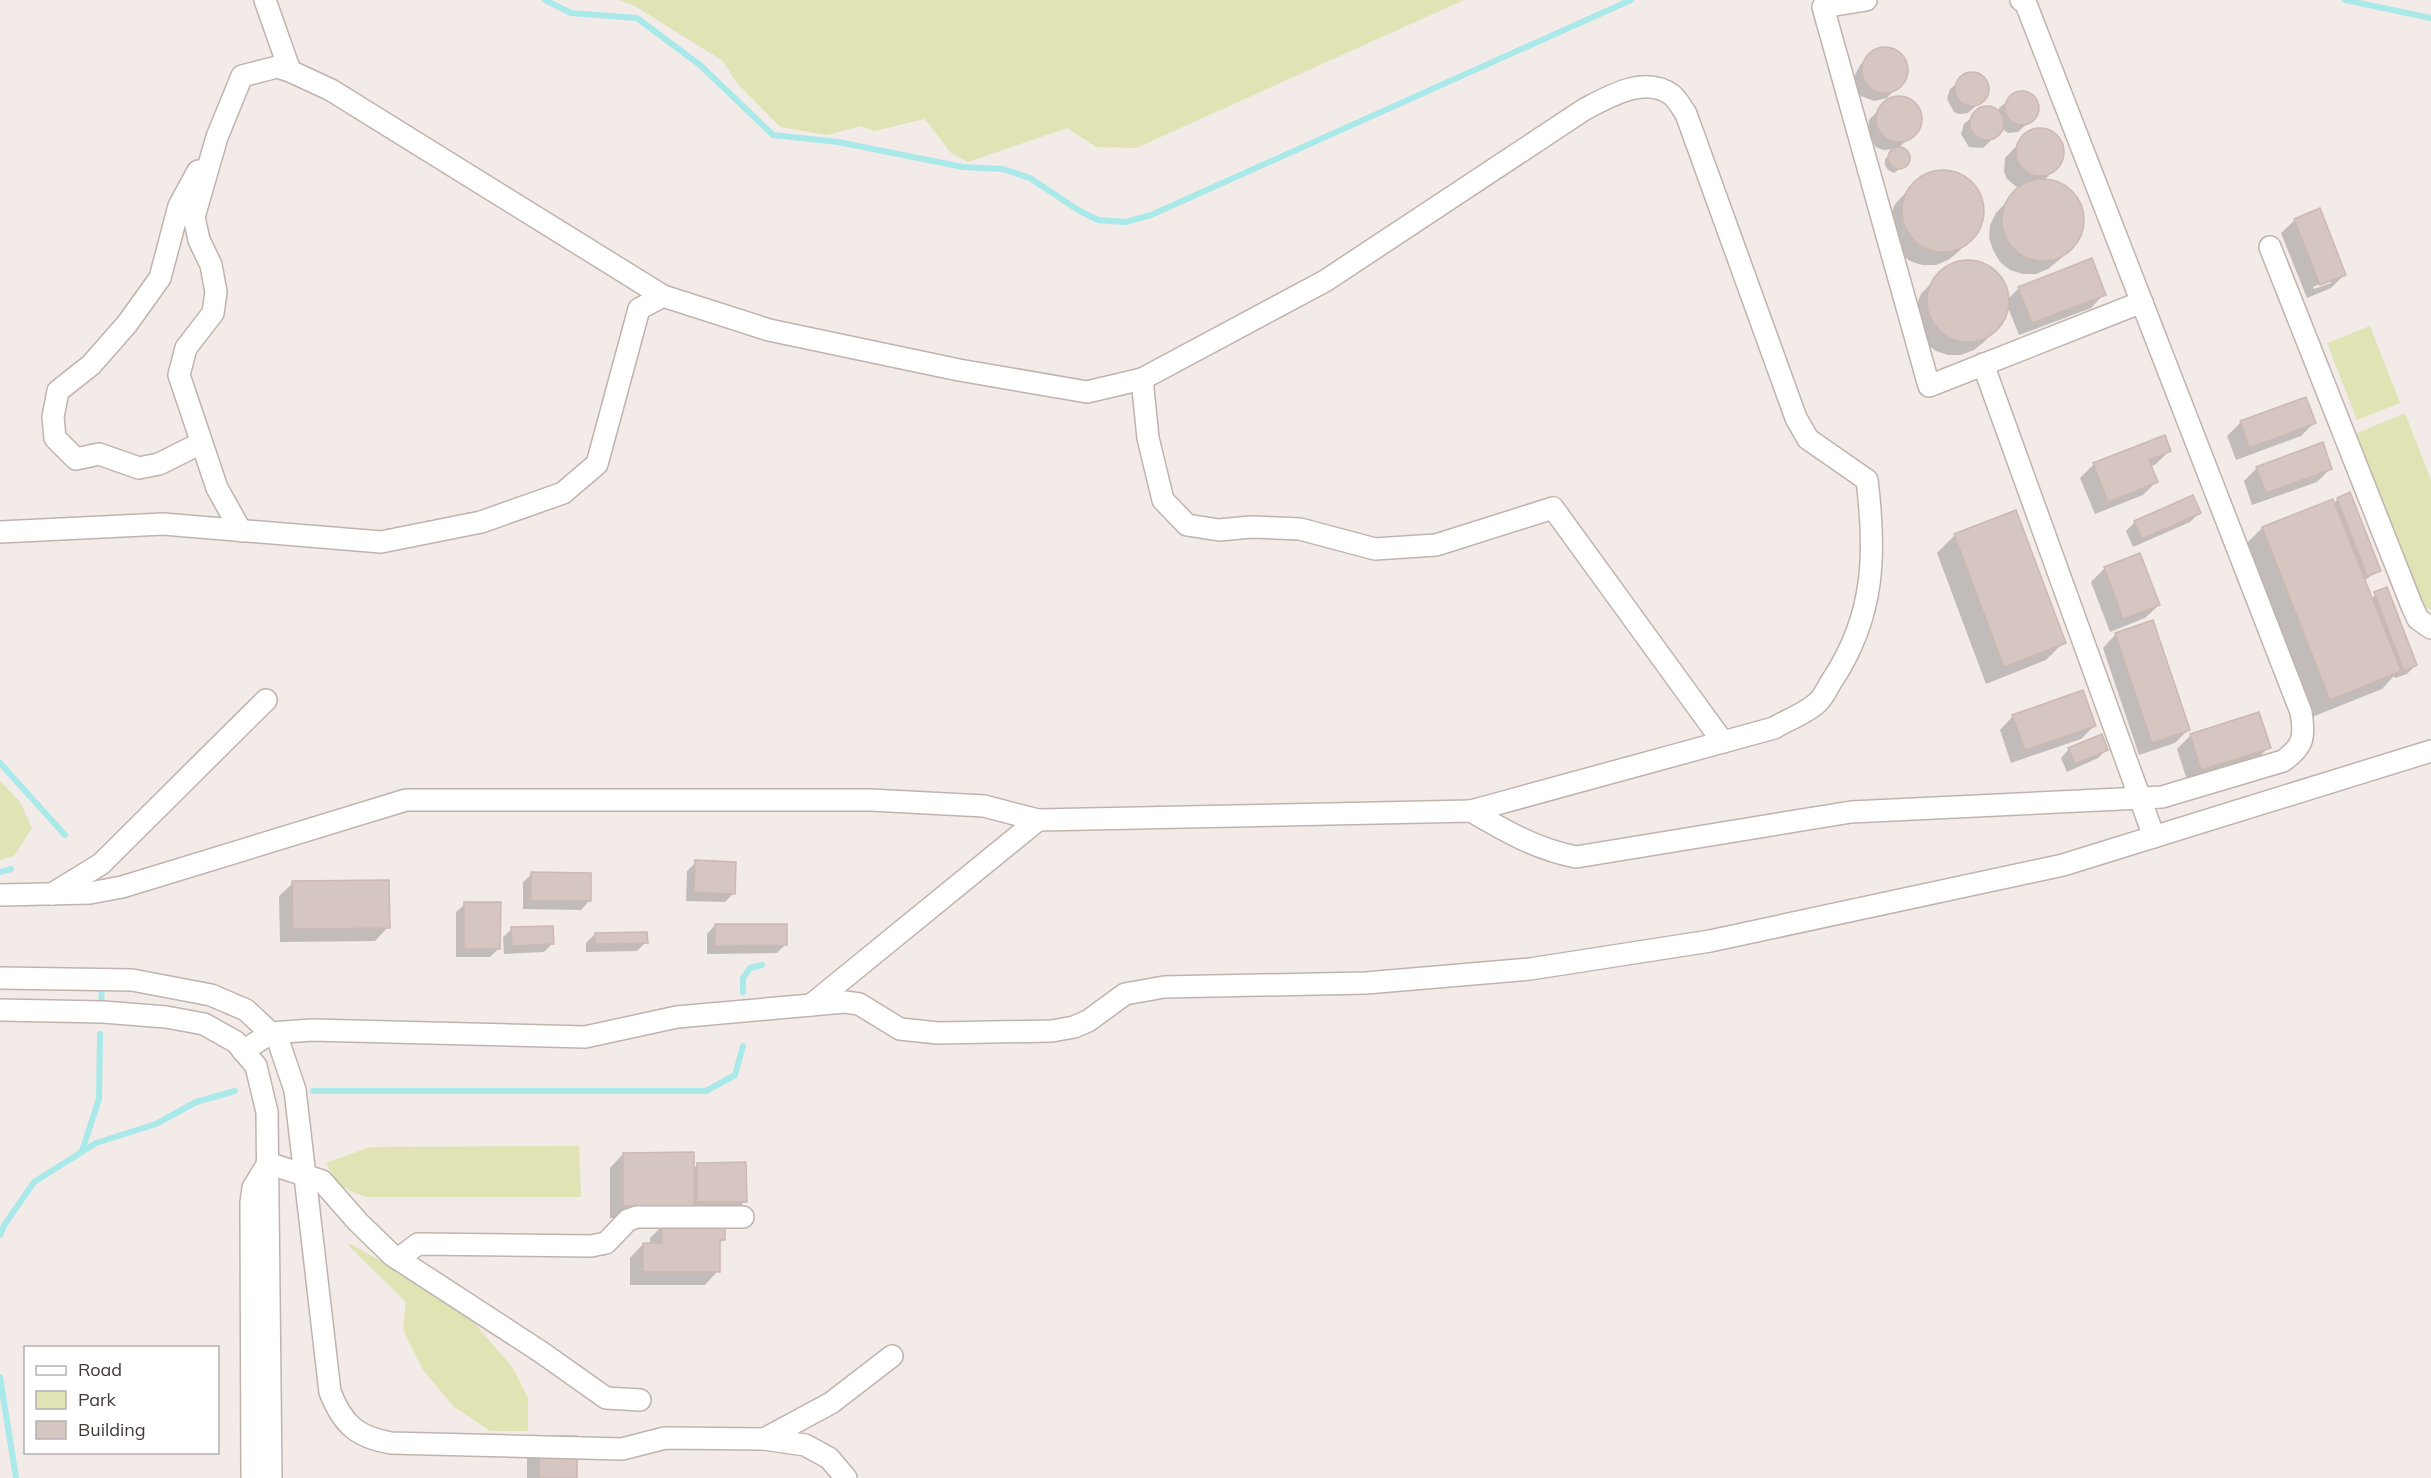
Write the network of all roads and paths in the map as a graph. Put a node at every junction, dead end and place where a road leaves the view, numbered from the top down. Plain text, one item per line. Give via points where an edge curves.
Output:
1 (265, 0) edge
2 (1866, 0) edge
3 (2021, 0) edge
4 (290, 70) junction
5 (217, 137) junction
6 (2270, 247) dead end
7 (663, 296) junction
8 (2142, 302) junction
9 (1983, 364) junction
10 (1142, 379) junction
11 (201, 443) junction
12 (241, 531) junction
13 (0, 532) edge
14 (2431, 628) edge
15 (266, 700) dead end
16 (1723, 742) junction
17 (2431, 751) edge
18 (2139, 797) junction
19 (1471, 811) junction
20 (1038, 820) junction
21 (2154, 837) junction
22 (0, 895) edge
23 (49, 896) junction
24 (0, 978) edge
25 (808, 1007) junction
26 (0, 1010) edge
27 (271, 1033) junction
28 (243, 1051) junction
29 (268, 1163) junction
30 (305, 1174) junction
31 (743, 1217) dead end
32 (398, 1259) junction
33 (892, 1356) dead end
34 (640, 1400) dead end
35 (765, 1438) junction
36 (252, 1478) edge
37 (272, 1478) edge
38 (846, 1478) edge

1 - 4 lane
2 - 9 lane via 1823,7 1929,386
3 - 8 lane via 2026,4
4 - 5 lane via 277,68 242,76
4 - 7 lane via 341,96
5 - 11 lane via 194,217 199,240 212,265 216,292 213,313 186,348 179,375
5 - 11 lane via 179,206 160,278 91,365 58,391 53,417 55,438 76,459 99,454 139,468 159,464
6 - 14 lane via 2412,606 2418,619
7 - 10 lane via 770,330 959,370 1087,392
7 - 12 lane via 639,309 597,464 563,493 481,522 381,542
8 - 9 lane
8 - 18 lane via 2301,712 2304,732 2298,750 2283,761 2162,797
9 - 18 lane
10 - 16 lane via 1148,438 1163,500 1187,525 1219,530 1300,529 1375,549 1436,545 1553,508
10 - 16 lane via 1325,281 1586,109 1619,92 1641,87 1655,87 1673,95 1686,114 1796,418 1808,439 1867,480 1872,517 1871,579 1859,625 1842,665 1818,702 1774,728
11 - 12 lane via 217,488
12 - 13 lane via 163,524
15 - 23 lane via 101,864
16 - 19 lane
17 - 21 lane
18 - 19 lane via 1851,812 1576,857 1519,840
18 - 21 lane
19 - 20 lane
20 - 23 lane via 984,806 871,800 406,800 122,886
20 - 25 lane
21 - 25 lane via 2063,865 1710,941 1530,969 1366,983 1164,987 1125,994 1088,1021 1052,1031 938,1033 900,1029 859,1004
22 - 23 lane
24 - 27 lane via 132,980 211,995 246,1010
25 - 27 lane via 677,1017 585,1037 312,1030
26 - 28 lane via 166,1017 204,1024 236,1042
27 - 28 lane
27 - 30 lane via 278,1040 295,1090
28 - 29 lane via 256,1066 267,1112
29 - 30 lane
29 - 36 lane via 253,1188 250,1203
29 - 37 lane
30 - 32 lane via 322,1181
30 - 35 lane via 330,1392 350,1427 371,1439 391,1443 622,1449 665,1438
31 - 32 lane via 637,1217 628,1220 606,1242 591,1246 418,1244
32 - 34 lane via 606,1398
33 - 35 lane via 831,1403
35 - 38 lane via 805,1445 829,1458

